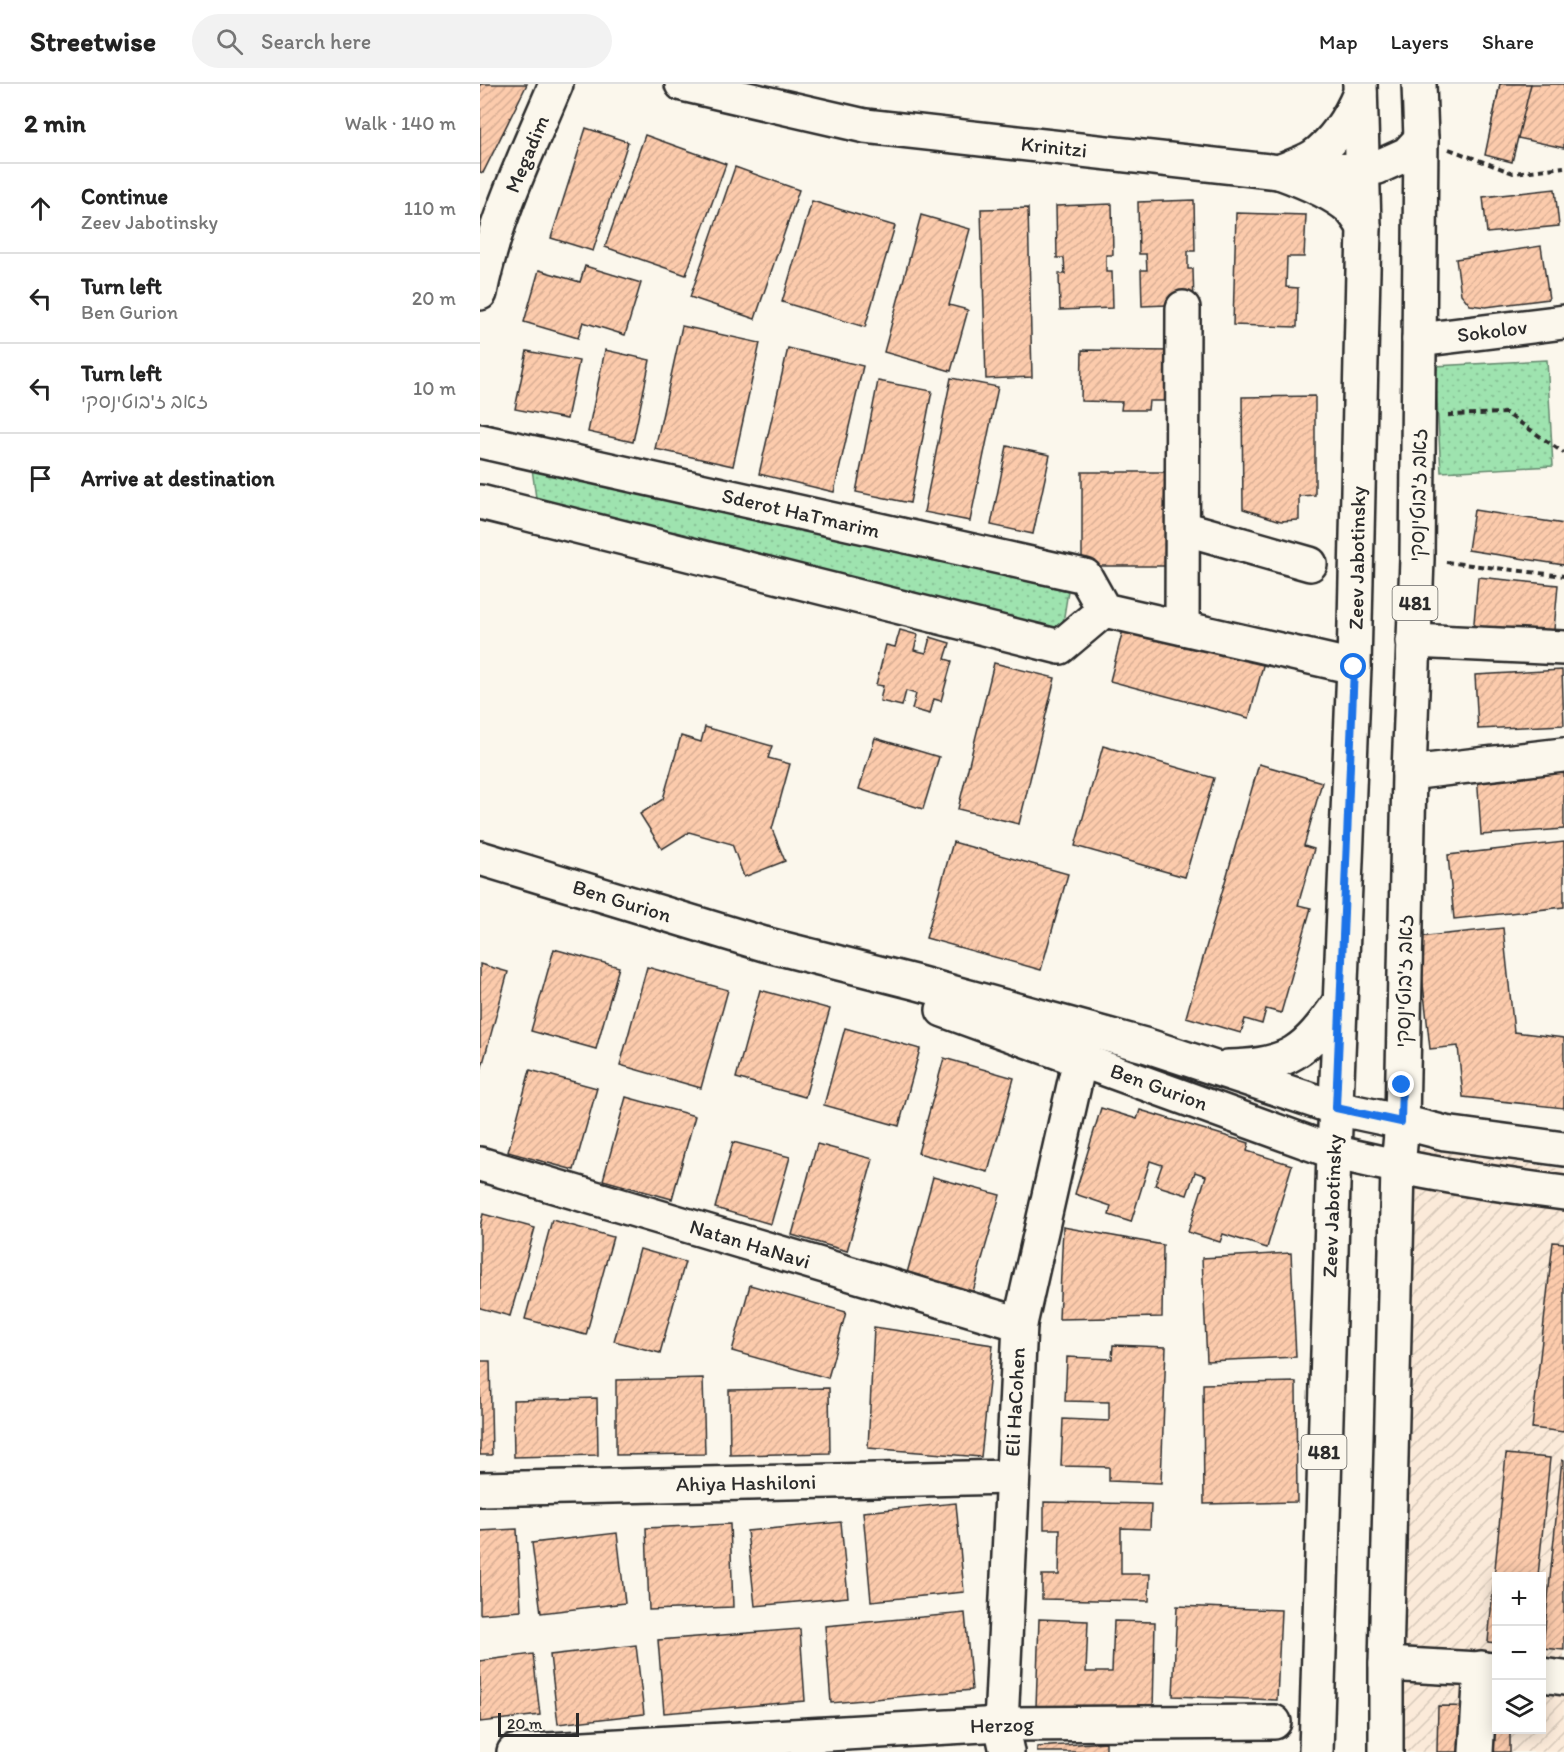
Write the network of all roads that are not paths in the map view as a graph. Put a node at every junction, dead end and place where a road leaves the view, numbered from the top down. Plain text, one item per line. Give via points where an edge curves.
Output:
1 (556, 84) edge
2 (682, 84) edge
3 (1419, 84) edge
4 (1360, 87) edge
5 (1421, 139) junction
6 (1363, 170) junction
7 (1279, 172) junction
8 (1364, 227) junction
9 (480, 293) edge
10 (1184, 308) dead end
11 (1564, 322) edge
12 (1419, 340) junction
13 (480, 441) edge
14 (480, 502) edge
15 (1183, 528) junction
16 (1311, 564) dead end
17 (1104, 610) junction
18 (1182, 627) junction
19 (1413, 646) junction
20 (1564, 648) edge
21 (1564, 660) edge
22 (1354, 667) junction
23 (1563, 754) edge
24 (1409, 773) junction
25 (480, 858) edge
26 (764, 944) junction
27 (1339, 1003) junction
28 (1080, 1059) junction
29 (1215, 1067) junction
30 (1336, 1108) junction
31 (1401, 1122) junction
32 (1564, 1149) edge
33 (1334, 1152) junction
34 (480, 1164) edge
35 (1398, 1168) junction
36 (1564, 1192) edge
37 (1020, 1324) junction
38 (1011, 1477) junction
39 (480, 1489) edge
40 (1386, 1664) junction
41 (1489, 1669) edge
42 (1546, 1676) edge
43 (1564, 1678) edge
44 (1274, 1722) dead end
45 (1004, 1738) edge
46 (692, 1746) edge
47 (557, 1750) edge
48 (514, 1752) edge
49 (1316, 1752) edge
50 (1386, 1752) edge
51 (1476, 1752) edge

1 - 9 main road, Megadim via 499,219
2 - 7 main road, Krinitzi via 864,126
3 - 5 main road, זאב ז'בוטינסקי / 481
4 - 6 main road, Zeev Jabotinsky / 481
4 - 7 main road via 1351,115 1326,146 1312,158
5 - 6 main road, Krinitzi via 1395,161
5 - 12 main road, זאב ז'בוטינסקי / 481
6 - 7 main road, Krinitzi
6 - 8 main road, Zeev Jabotinsky / 481
7 - 8 main road via 1305,181 1338,201
8 - 22 main road, Zeev Jabotinsky / 481
10 - 15 main road
11 - 12 main road, Sokolov
12 - 19 main road, זאב ז'בוטינסקי / 481
13 - 17 main road, Sderot HaTmarim via 1085,576
14 - 17 main road via 1060,647
15 - 16 main road
15 - 18 main road
17 - 18 main road
18 - 22 main road
19 - 20 main road
19 - 21 main road
19 - 24 main road, זאב ז'בוטינסקי / 481
22 - 27 main road, Zeev Jabotinsky / 481
23 - 24 main road
24 - 31 main road, זאב ז'בוטינסקי / 481
25 - 26 main road, Ben Gurion
26 - 28 main road, Ben Gurion
26 - 29 main road, Ben Gurion
27 - 29 main road via 1311,1041 1296,1053 1253,1066
27 - 30 main road, Zeev Jabotinsky / 481
28 - 33 main road, Ben Gurion
28 - 37 main road, Eli HaCohen
29 - 30 main road, Ben Gurion
30 - 31 main road, Ben Gurion
30 - 33 main road, Zeev Jabotinsky / 481
31 - 32 main road, Ben Gurion via 1444,1133
31 - 35 main road, 481
33 - 35 main road, Ben Gurion
33 - 49 main road, Zeev Jabotinsky / 481
34 - 37 main road, Natan HaNavi
35 - 36 main road, Ben Gurion
35 - 40 main road, 481
37 - 38 main road, Eli HaCohen
38 - 39 main road, Ahiya Hashiloni
38 - 45 main road, Eli HaCohen
40 - 41 main road
40 - 50 main road, 481
41 - 51 main road
42 - 43 main road
44 - 45 main road, Herzog
45 - 46 main road, Herzog
46 - 47 main road, Herzog
47 - 48 main road, Herzog

